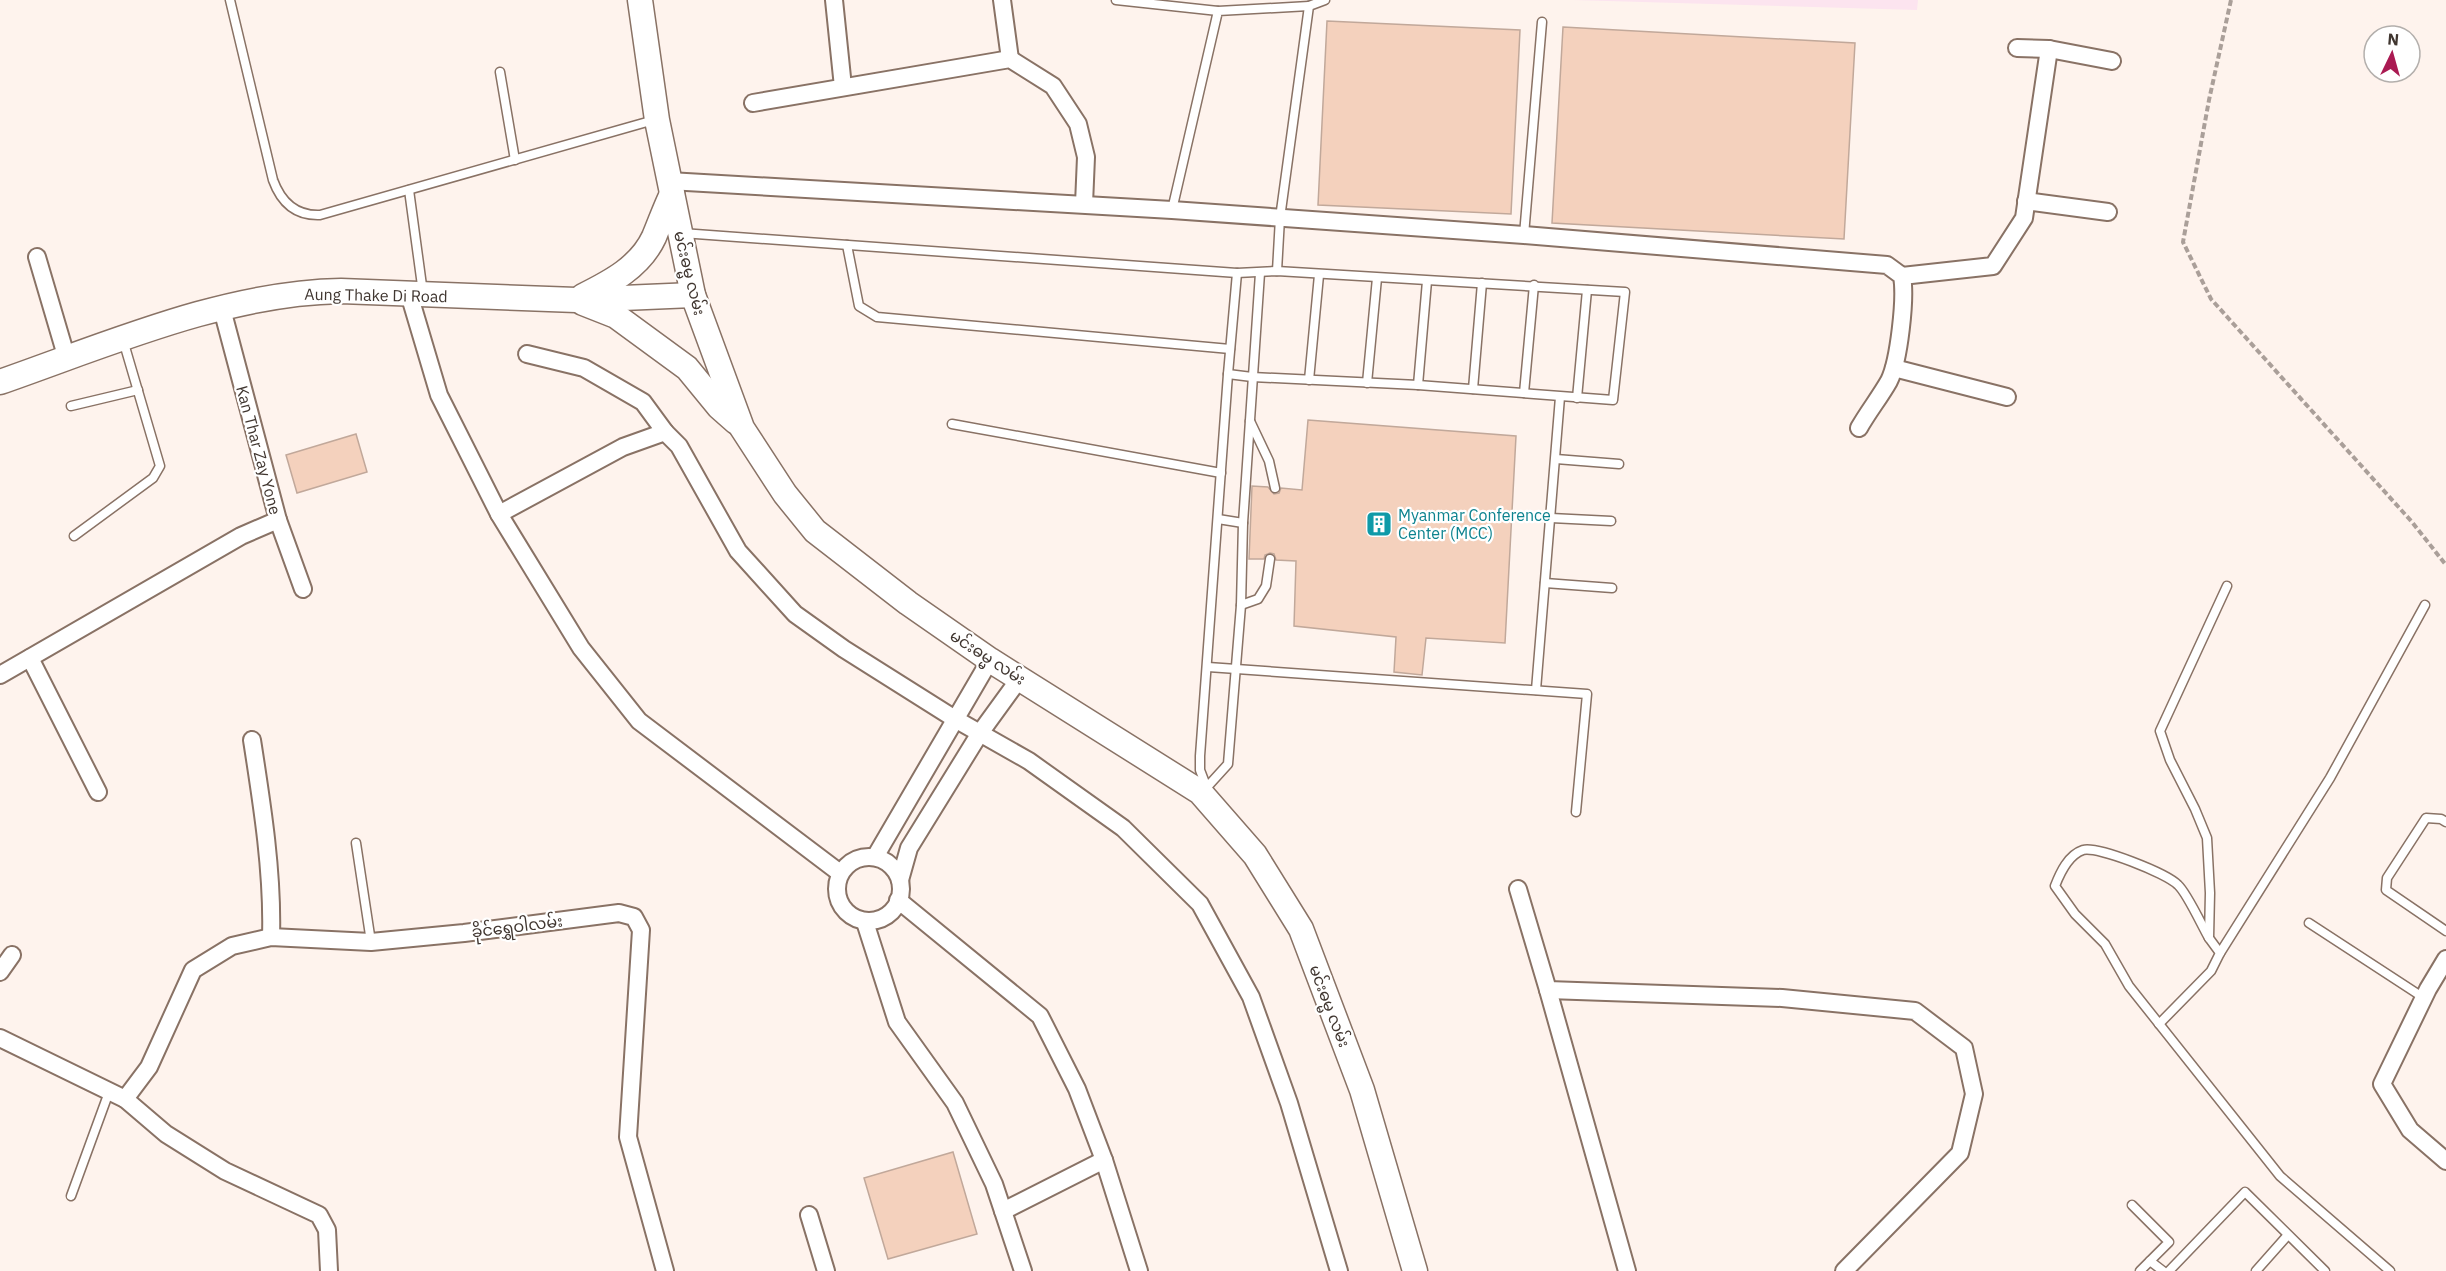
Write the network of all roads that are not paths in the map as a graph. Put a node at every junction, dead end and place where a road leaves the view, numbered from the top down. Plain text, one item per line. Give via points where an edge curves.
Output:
1 (230, 0) edge
2 (640, 0) edge
3 (834, 0) edge
4 (1002, 0) edge
5 (1116, 0) edge
6 (1325, 0) edge
7 (1309, 6) junction
8 (1218, 11) junction
9 (1542, 22) dead end
10 (2017, 48) dead end
11 (2049, 49) junction
12 (1010, 59) junction
13 (2112, 61) dead end
14 (500, 72) dead end
15 (843, 87) junction
16 (753, 103) dead end
17 (657, 120) junction
18 (515, 160) junction
19 (670, 188) junction
20 (410, 190) junction
21 (2026, 201) junction
22 (1084, 204) junction
23 (1172, 210) junction
24 (2109, 212) dead end
25 (1280, 218) junction
26 (680, 233) junction
27 (1524, 235) junction
28 (847, 245) junction
29 (38, 257) dead end
30 (1277, 272) junction
31 (1237, 273) junction
32 (1260, 273) junction
33 (1319, 275) junction
34 (1902, 276) junction
35 (1377, 278) junction
36 (1427, 280) junction
37 (1482, 283) junction
38 (1534, 285) junction
39 (1587, 290) junction
40 (416, 294) junction
41 (693, 295) junction
42 (576, 300) junction
43 (222, 309) junction
44 (123, 339) junction
45 (1230, 349) junction
46 (528, 354) dead end
47 (67, 359) junction
48 (1894, 368) junction
49 (1228, 374) junction
50 (1252, 377) junction
51 (1309, 380) junction
52 (0, 382) edge
53 (1367, 382) junction
54 (1418, 385) junction
55 (1473, 389) junction
56 (138, 390) junction
57 (1524, 393) junction
58 (1560, 397) junction
59 (2007, 397) dead end
60 (1576, 398) junction
61 (71, 406) dead end
62 (1250, 421) junction
63 (952, 424) dead end
64 (742, 428) junction
65 (1859, 428) dead end
66 (665, 432) junction
67 (1556, 459) junction
68 (1619, 464) dead end
69 (1221, 473) junction
70 (1275, 488) dead end
71 (499, 514) junction
72 (1551, 518) junction
73 (1218, 519) junction
74 (278, 520) junction
75 (1611, 521) dead end
76 (1243, 523) junction
77 (74, 536) dead end
78 (1270, 559) dead end
79 (1545, 583) junction
80 (2227, 586) dead end
81 (1612, 588) dead end
82 (303, 589) dead end
83 (1241, 604) junction
84 (2425, 605) dead end
85 (30, 658) junction
86 (990, 660) junction
87 (1208, 667) junction
88 (1234, 671) junction
89 (0, 675) edge
90 (1020, 678) junction
91 (1536, 690) junction
92 (955, 719) junction
93 (980, 733) junction
94 (252, 740) dead end
95 (98, 792) dead end
96 (1209, 795) junction
97 (1576, 812) dead end
98 (2446, 822) edge
99 (356, 843) dead end
100 (875, 857) junction
101 (840, 873) junction
102 (900, 880) junction
103 (1518, 889) dead end
104 (898, 900) junction
105 (865, 922) junction
106 (2309, 924) dead end
107 (2446, 931) edge
108 (271, 937) junction
109 (2209, 938) junction
110 (371, 942) junction
111 (2220, 953) junction
112 (12, 955) dead end
113 (2446, 959) edge
114 (0, 972) edge
115 (1548, 990) junction
116 (2424, 998) junction
117 (2159, 1024) junction
118 (0, 1038) edge
119 (109, 1092) junction
120 (125, 1099) junction
121 (2445, 1158) edge
122 (1104, 1160) junction
123 (71, 1196) dead end
124 (2132, 1205) dead end
125 (1003, 1211) junction
126 (809, 1215) dead end
127 (2287, 1236) junction
128 (2150, 1261) junction
129 (329, 1271) edge
130 (665, 1271) edge
131 (826, 1271) edge
132 (1023, 1271) edge
133 (1139, 1271) edge
134 (1339, 1271) edge
135 (1415, 1271) edge
136 (1627, 1271) edge
137 (1844, 1271) edge
138 (2140, 1271) edge
139 (2163, 1271) edge
140 (2169, 1271) edge
141 (2256, 1271) edge
142 (2325, 1271) edge
143 (2390, 1271) edge

1 - 20 lane via 273,180 285,203 309,216 320,215
2 - 17 main road, မင်းဓမ္မ လမ်း
3 - 15 street
4 - 12 street
5 - 8 lane
6 - 7 lane
7 - 8 lane
7 - 25 lane
8 - 23 lane
9 - 27 lane
10 - 11 street
11 - 13 street
11 - 21 street
12 - 15 street
12 - 22 street via 1053,86 1078,124 1086,157
14 - 18 lane
15 - 16 street
17 - 18 lane
17 - 19 main road, မင်းဓမ္မ လမ်း
18 - 20 lane
19 - 22 street
19 - 26 main road, မင်းဓမ္မ လမ်း
19 - 42 main road via 645,253 612,282
20 - 40 lane
21 - 24 street
21 - 34 street via 2024,218 1993,266
22 - 23 street
23 - 25 street
25 - 27 street
25 - 30 lane
26 - 28 lane
26 - 41 main road, မင်းဓမ္မ လမ်း
27 - 34 street via 1887,266
28 - 31 lane
28 - 45 lane via 859,306 877,317
29 - 47 street
30 - 32 lane
30 - 33 lane
31 - 32 lane
31 - 45 lane
32 - 50 lane
33 - 35 lane
33 - 51 lane
34 - 48 street via 1905,290
35 - 36 lane
35 - 53 lane
36 - 37 lane
36 - 54 lane
37 - 38 lane
37 - 55 lane
38 - 39 lane
38 - 57 lane
39 - 60 lane
39 - 60 lane via 1624,292 1613,400
40 - 42 main road, Aung Thake Di Road
40 - 43 main road, Aung Thake Di Road via 306,292
40 - 71 street via 439,395
41 - 42 main road, Aung Thake Di Road
41 - 64 main road, မင်းဓမ္မ လမ်း
42 - 64 main road via 616,316 687,368
43 - 44 main road, Aung Thake Di Road
43 - 74 street, Kan Thar Zay Yone
44 - 47 main road, Aung Thake Di Road
44 - 56 lane
45 - 49 lane
46 - 66 street via 584,368 604,379 644,402
47 - 52 main road, Aung Thake Di Road
48 - 59 street
48 - 65 street
49 - 50 lane
49 - 69 lane
50 - 51 lane
50 - 62 lane
51 - 53 lane
53 - 54 lane
54 - 55 lane
55 - 57 lane
56 - 61 lane
56 - 77 lane via 159,466 153,478
57 - 58 lane
58 - 60 lane
58 - 67 lane
62 - 70 lane via 1269,461
62 - 76 lane
63 - 69 lane
64 - 86 main road, မင်းဓမ္မ လမ်း via 785,494 815,531
66 - 71 street via 623,447
66 - 92 street via 679,446 738,551 795,614
67 - 68 lane
67 - 72 lane
69 - 73 lane
71 - 101 street via 580,648 639,721
72 - 75 lane
72 - 79 lane
73 - 76 lane
73 - 87 lane
74 - 82 street, Kan Thar Zay Yone
74 - 85 street via 242,536
76 - 83 lane
78 - 83 lane via 1266,586 1258,599
79 - 81 lane
79 - 91 lane
80 - 109 lane via 2160,731 2207,838
83 - 88 lane
84 - 111 lane via 2330,778
85 - 89 street
85 - 95 street
86 - 90 main road, မင်းဓမ္မ လမ်း
86 - 92 street
87 - 88 lane
87 - 96 lane via 1200,770
88 - 91 lane
88 - 96 lane via 1228,764
90 - 93 street
90 - 96 main road, မင်းဓမ္မ လမ်း
91 - 97 lane via 1587,694
92 - 93 street
92 - 100 street
93 - 102 street via 909,848
93 - 134 street via 1029,761 1123,828 1200,904 1251,997 1289,1103
94 - 108 street via 263,814
96 - 135 main road, မင်းဓမ္မ လမ်း via 1254,855 1301,929 1362,1090
98 - 107 lane via 2426,818 2387,878 2386,890
99 - 110 lane
100 - 101 street via 855,860
100 - 102 street via 894,869
101 - 105 street via 836,894 840,904 846,913
102 - 104 street
103 - 115 street
104 - 105 street via 893,913
104 - 122 street via 1040,1016 1077,1089
105 - 125 street via 897,1022 955,1103
106 - 116 lane
108 - 110 street, ခိုင်ရွှေဝါလမ်း
108 - 120 street, ခိုင်ရွှေဝါလမ်း via 232,946 193,970 149,1067
109 - 111 lane
109 - 117 lane via 2179,885 2145,866 2093,850 2081,851 2061,869 2055,886 2105,945 2129,986
110 - 130 street, ခိုင်ရွှေဝါလမ်း via 619,913 633,916 641,930 628,1137
111 - 117 lane via 2211,971
112 - 114 street
113 - 116 street
115 - 136 street
115 - 137 street via 1782,998 1916,1011 1964,1048 1974,1094 1960,1153
116 - 121 street via 2382,1084 2410,1130
117 - 143 lane via 2280,1176
118 - 119 street
119 - 120 street
119 - 123 lane
120 - 129 street via 166,1134 225,1171 320,1215 327,1230
122 - 125 street
122 - 133 street
124 - 128 lane via 2169,1242
125 - 132 street
126 - 131 street
127 - 140 lane via 2245,1191
127 - 141 lane
127 - 142 lane
128 - 138 lane
128 - 139 lane

